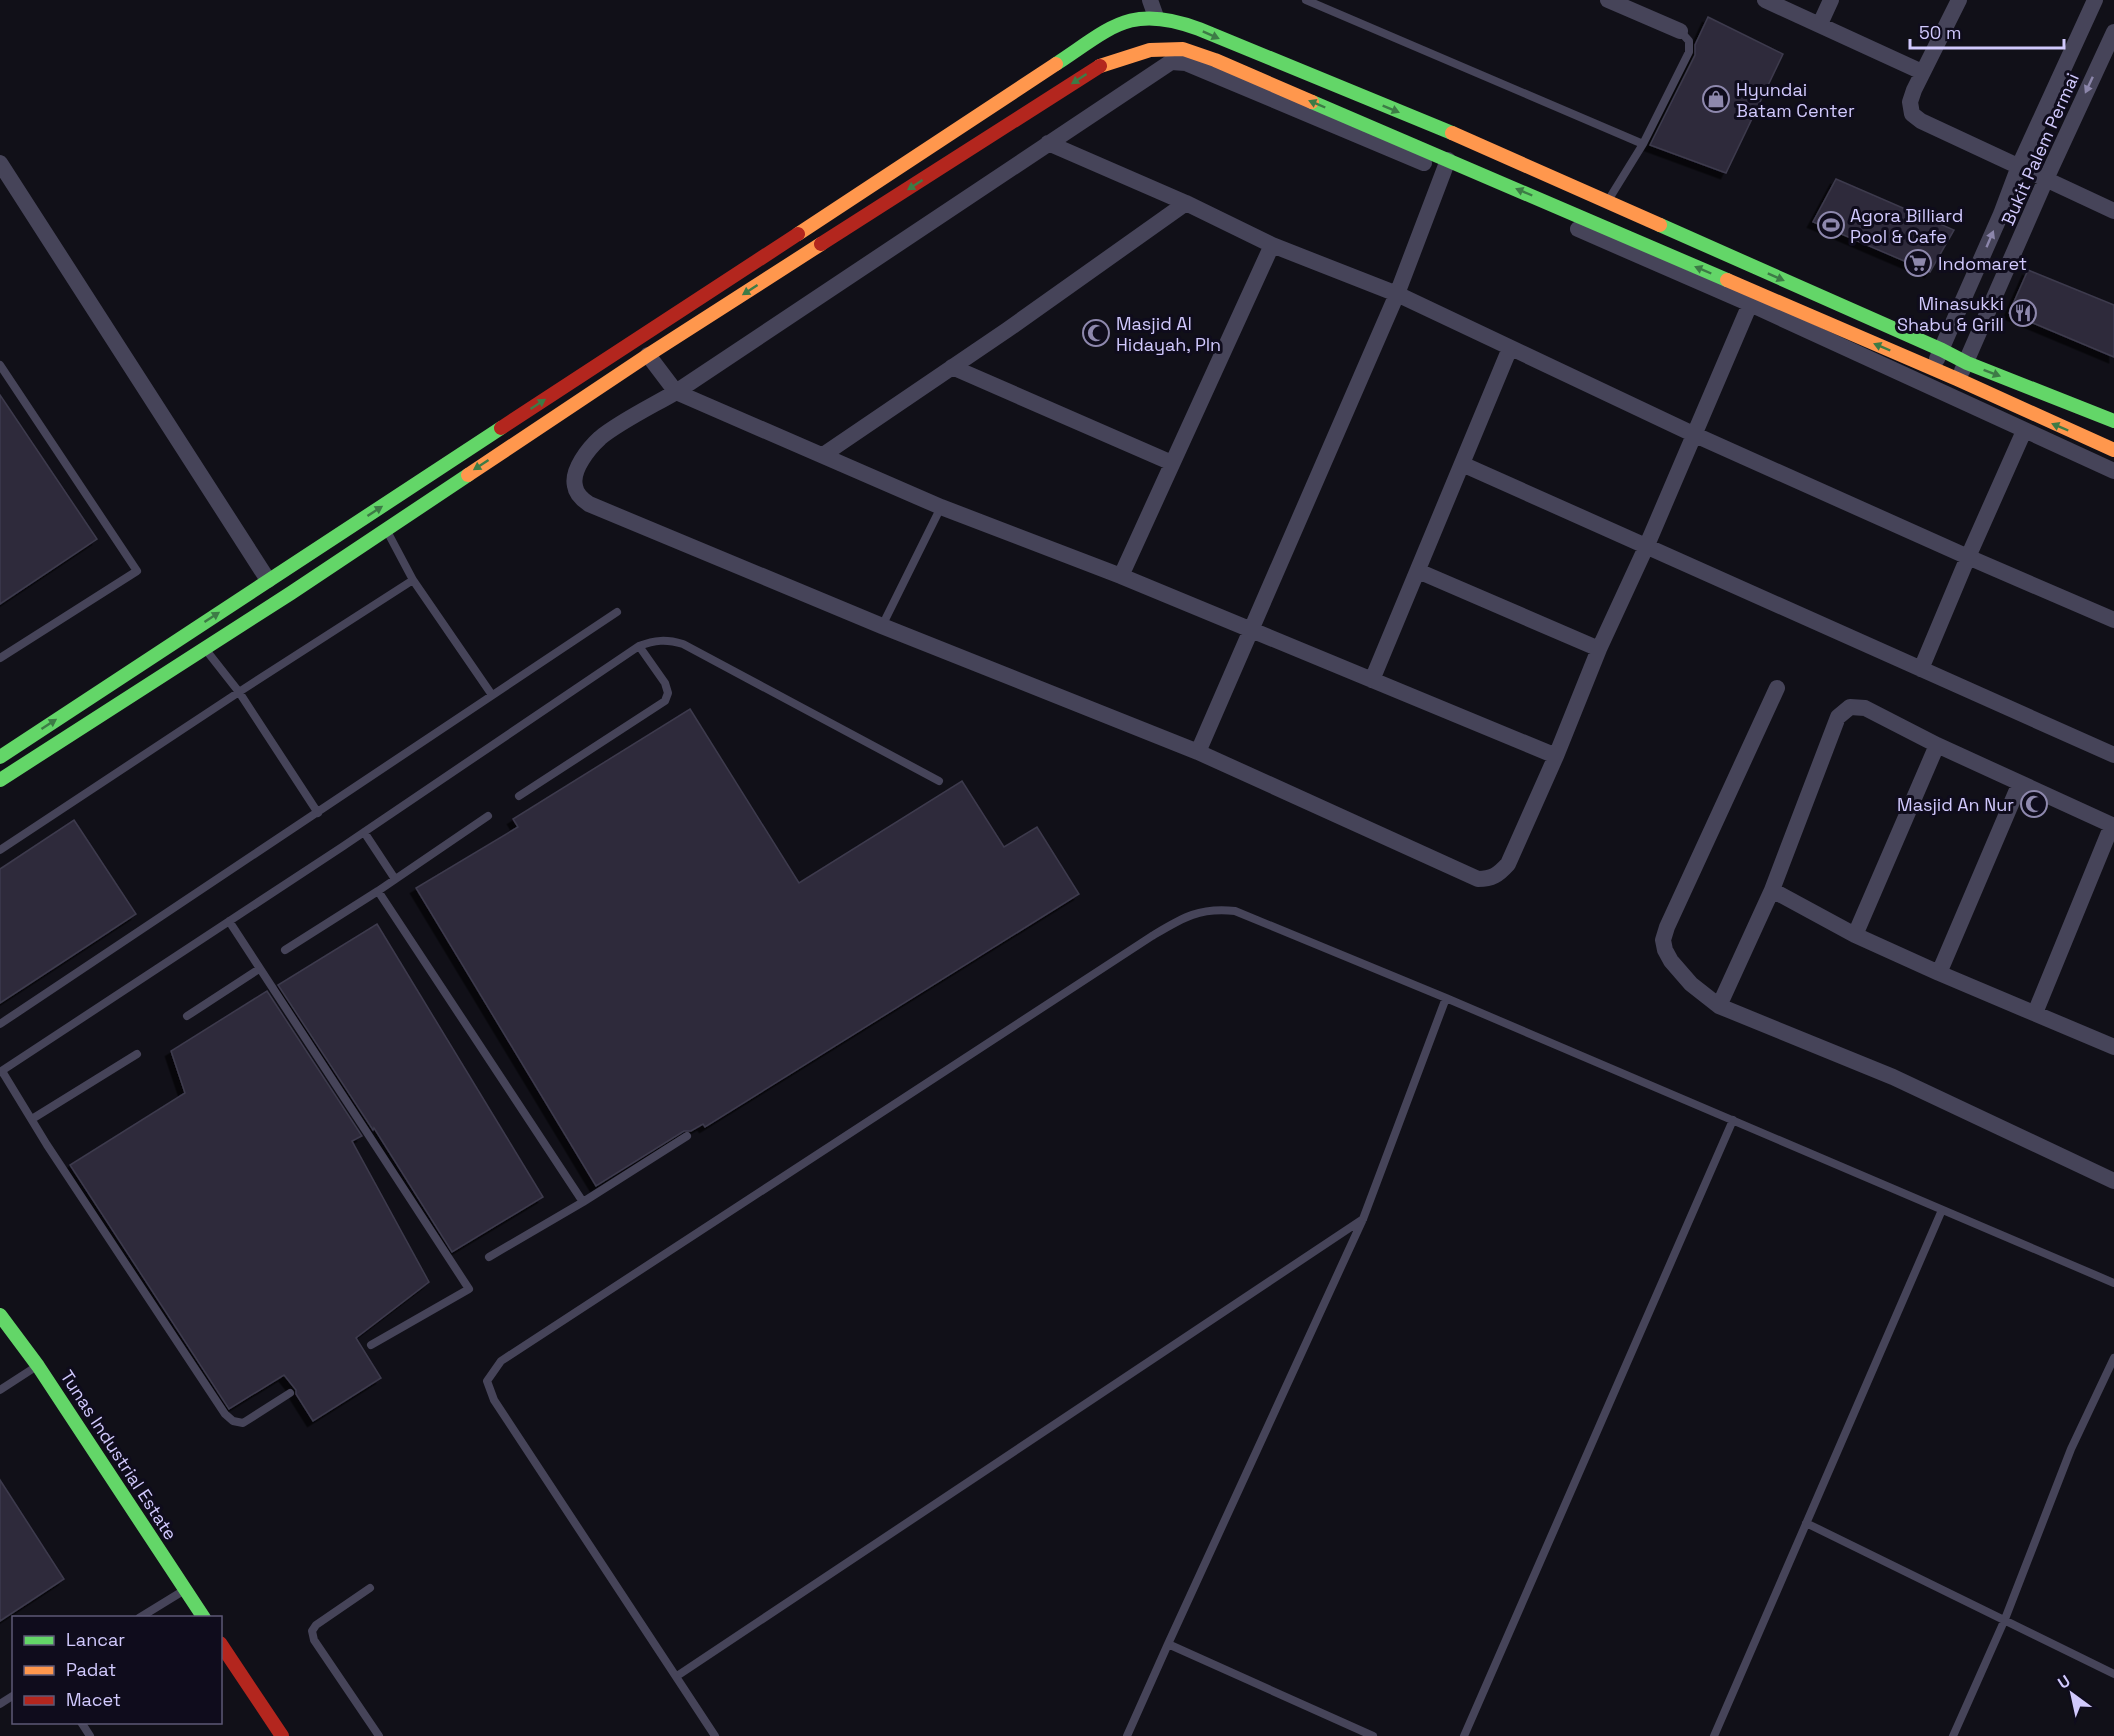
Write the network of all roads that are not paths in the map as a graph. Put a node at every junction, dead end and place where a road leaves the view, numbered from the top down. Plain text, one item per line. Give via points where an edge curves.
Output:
1 (1150, 0) edge
2 (1306, 0) edge
3 (1608, 0) edge
4 (1765, 0) edge
5 (1831, 0) edge
6 (1959, 0) edge
7 (2095, 0) edge
8 (1156, 16) junction
9 (1820, 24) junction
10 (1680, 31) joint
11 (2114, 32) edge
12 (1922, 72) junction
13 (1048, 143) junction
14 (1643, 144) junction
15 (0, 163) edge
16 (1446, 165) junction
17 (2019, 166) junction
18 (2046, 179) junction
19 (1607, 202) junction
20 (1186, 203) junction
21 (2114, 211) edge
22 (1272, 245) junction
23 (759, 259) junction
24 (770, 277) junction
25 (1397, 294) junction
26 (1750, 304) junction
27 (1510, 348) junction
28 (1942, 350) junction
29 (648, 355) junction
30 (1967, 363) junction
31 (0, 365) edge
32 (952, 367) junction
33 (1932, 369) junction
34 (1957, 379) junction
35 (676, 392) junction
36 (2032, 415) junction
37 (2114, 421) edge
38 (2024, 431) junction
39 (1693, 434) junction
40 (2114, 450) edge
41 (823, 455) junction
42 (1172, 463) junction
43 (1462, 464) junction
44 (2114, 471) edge
45 (941, 507) junction
46 (386, 528) junction
47 (1647, 545) junction
48 (1968, 557) junction
49 (1418, 571) junction
50 (1121, 576) junction
51 (268, 580) junction
52 (413, 580) junction
53 (617, 612) dead end
54 (2114, 620) edge
55 (882, 626) junction
56 (1250, 629) junction
57 (639, 646) junction
58 (204, 647) junction
59 (1599, 649) junction
60 (0, 658) edge
61 (1921, 669) junction
62 (1372, 680) junction
63 (1777, 688) dead end
64 (239, 692) junction
65 (492, 695) junction
66 (1937, 745) junction
67 (1198, 752) junction
68 (2114, 755) edge
69 (1556, 756) junction
70 (0, 757) edge
71 (0, 780) edge
72 (939, 781) dead end
73 (2020, 783) junction
74 (519, 796) dead end
75 (318, 813) junction
76 (488, 816) dead end
77 (2113, 825) edge
78 (364, 832) junction
79 (0, 850) edge
80 (395, 879) junction
81 (1772, 890) junction
82 (378, 891) junction
83 (229, 921) junction
84 (1855, 935) junction
85 (285, 950) dead end
86 (259, 969) junction
87 (1938, 974) junction
88 (1446, 998) junction
89 (1719, 1006) junction
90 (2035, 1013) junction
91 (188, 1017) dead end
92 (0, 1024) edge
93 (2114, 1047) edge
94 (137, 1054) dead end
95 (1, 1072) edge
96 (32, 1119) junction
97 (1733, 1120) junction
98 (687, 1136) dead end
99 (2114, 1181) edge
100 (583, 1202) junction
101 (1942, 1209) junction
102 (1363, 1219) junction
103 (489, 1257) dead end
104 (2114, 1283) edge
105 (0, 1315) edge
106 (371, 1345) dead end
107 (2114, 1358) edge
108 (38, 1366) junction
109 (0, 1390) edge
110 (290, 1393) dead end
111 (1806, 1523) junction
112 (370, 1588) dead end
113 (185, 1590) junction
114 (141, 1616) edge
115 (203, 1616) edge
116 (2005, 1619) junction
117 (1168, 1644) junction
118 (222, 1646) edge
119 (2114, 1674) edge
120 (677, 1676) junction
121 (282, 1736) edge
122 (379, 1736) edge
123 (715, 1736) edge
124 (1126, 1736) edge
125 (1373, 1736) edge
126 (1464, 1736) edge
127 (1714, 1736) edge
128 (1953, 1736) edge

1 - 8 street
2 - 14 lane
3 - 10 street
4 - 9 street
5 - 9 street
6 - 12 street
7 - 17 street, Bukit Palem Permai
8 -> 19 main road via 1173,18
8 - 23 main road via 1117,24
9 - 12 street
10 - 14 lane via 1689,41 1689,52
11 -> 18 street, Bukit Palem Permai
12 - 17 street via 1911,96 1912,114
13 - 16 street via 1162,66 1178,62
13 - 20 street
13 - 35 street
14 - 19 lane
15 - 51 street
16 -> 24 main road via 1198,53 1182,49 1149,51 1095,68
16 - 25 street
16 - 26 street
33 -> 16 main road
17 - 18 street
28 -> 17 street, Bukit Palem Permai
18 - 21 street
18 - 30 street, Bukit Palem Permai
19 -> 28 main road
20 - 22 street
20 - 32 street
22 - 25 street
22 - 42 street
23 - 24 main road
51 -> 23 main road
24 -> 29 main road
25 - 27 street
25 - 56 street
26 - 38 street
26 - 39 street
27 - 39 street
27 - 43 street
28 - 30 main road
28 - 33 street, Bukit Palem Permai
29 - 35 street
29 -> 46 main road
30 - 34 street, Bukit Palem Permai
30 -> 37 main road
31 - 60 lane via 137,572
32 - 41 street
32 - 42 street
33 - 34 main road
34 - 36 main road
35 - 41 street
35 - 55 street via 612,430 590,449 575,478 574,486 582,499
36 - 38 lane
40 -> 36 main road
38 - 44 street
38 - 48 street
39 - 47 street
39 - 48 street
41 - 45 street
42 - 50 street
43 - 47 street
43 - 49 street
45 - 50 street
45 - 55 lane
46 - 52 lane
46 - 58 main road
47 - 59 street
47 - 61 street
48 - 54 street
48 - 61 street
49 - 59 street
49 - 62 street
50 - 56 street
70 -> 51 main road
52 - 64 lane
52 - 65 lane
53 - 65 lane
55 - 67 street
56 - 62 street
56 - 67 street
57 - 72 lane via 662,640 683,645
57 - 74 lane via 665,683 668,693 663,704
57 - 78 lane
58 - 64 lane
58 - 71 main road
59 - 69 street
61 - 68 street
62 - 69 street
63 - 89 street via 1663,940 1679,972
64 - 75 lane
64 - 79 lane
65 - 75 lane
66 - 73 street
66 - 81 street via 1865,708 1850,707 1844,711 1838,717
66 - 84 street
67 - 69 street via 1478,879 1494,878 1508,864
73 - 77 street
73 - 87 street
75 - 92 lane
76 - 80 lane
77 - 90 street
78 - 80 lane
78 - 83 lane
80 - 82 lane
81 - 84 street
81 - 89 street
82 - 85 lane
82 - 100 lane
83 - 86 lane
83 - 95 lane
84 - 87 street
86 - 91 lane
86 - 106 lane via 469,1289
87 - 90 street
88 - 97 lane
88 - 102 lane
88 - 120 lane via 1235,911 1197,912 1142,943 501,1361 487,1381 494,1400
89 - 99 street via 1893,1077
90 - 93 street
94 - 96 lane
95 - 96 lane
96 - 110 lane via 227,1418 238,1423 247,1421
97 - 101 lane
97 - 126 lane
98 - 100 lane
100 - 103 lane
101 - 104 lane
101 - 111 lane
102 - 117 lane
102 - 120 lane
105 - 108 main road, Tunas Industrial Estate
107 - 116 lane via 2071,1449
108 - 109 lane
108 - 113 main road, Tunas Industrial Estate
111 - 116 lane
111 - 127 lane
112 - 122 lane via 316,1624 312,1631 314,1640
113 - 114 lane
113 - 115 main road, Tunas Industrial Estate
116 - 119 lane
116 - 128 lane
117 - 124 lane
117 - 125 lane
118 - 121 main road
120 - 123 lane

